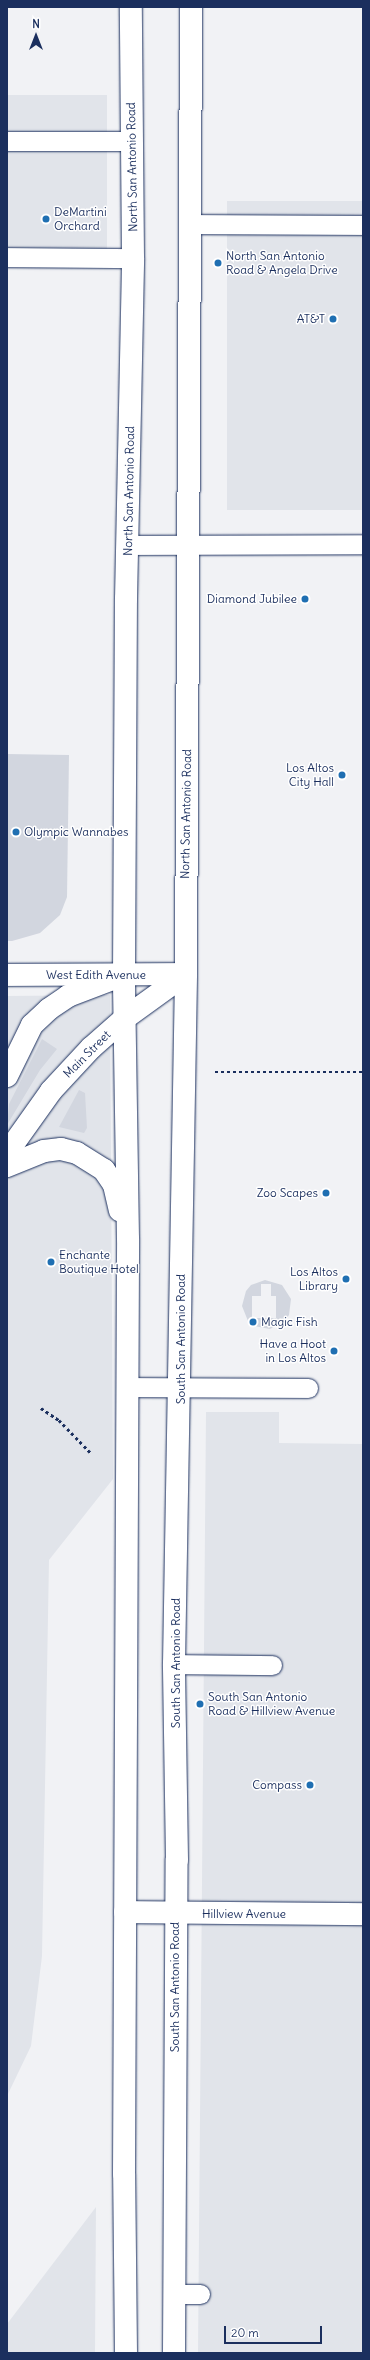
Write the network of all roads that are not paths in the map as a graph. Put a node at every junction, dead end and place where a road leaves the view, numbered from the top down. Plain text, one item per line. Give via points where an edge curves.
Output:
1 (131, 7) edge
2 (191, 7) edge
3 (7, 141) edge
4 (131, 141) junction
5 (190, 224) junction
6 (363, 225) edge
7 (7, 257) edge
8 (133, 258) junction
9 (363, 544) edge
10 (127, 545) junction
11 (190, 545) junction
12 (186, 974) junction
13 (7, 975) edge
14 (124, 975) junction
15 (125, 1018) junction
16 (7, 1076) edge
17 (7, 1154) edge
18 (7, 1166) edge
19 (128, 1239) junction
20 (128, 1387) junction
21 (181, 1387) junction
22 (308, 1388) dead end
23 (174, 1664) junction
24 (272, 1665) dead end
25 (125, 1912) junction
26 (175, 1914) junction
27 (363, 1914) edge
28 (174, 2294) junction
29 (200, 2294) dead end
30 (126, 2353) edge
31 (174, 2353) edge

1 - 4 main road, North San Antonio Road
2 - 5 main road, North San Antonio Road
3 - 4 lane
4 - 8 main road, North San Antonio Road
5 - 6 lane
5 - 11 main road, North San Antonio Road
7 - 8 lane
8 - 10 main road, North San Antonio Road
9 - 11 lane
10 - 11 lane
10 - 14 main road, North San Antonio Road
11 - 12 main road, North San Antonio Road
12 - 14 main road, West Edith Avenue
12 - 15 main road, Main Street
12 - 21 main road, South San Antonio Road via 182,1136
13 - 14 main road, West Edith Avenue
14 - 15 main road
14 - 16 main road via 68,996 49,1009 32,1025
15 - 17 main road, Main Street via 69,1071
15 - 19 main road
18 - 19 main road via 44,1151 61,1149 85,1157 104,1170 114,1185
19 - 20 main road
20 - 21 lane
20 - 25 main road
21 - 22 lane
21 - 23 main road, South San Antonio Road
23 - 24 lane
23 - 26 main road, South San Antonio Road
25 - 26 main road, Hillview Avenue
25 - 30 main road
26 - 27 main road, Hillview Avenue
26 - 28 main road, South San Antonio Road
28 - 29 lane
28 - 31 main road, South San Antonio Road

